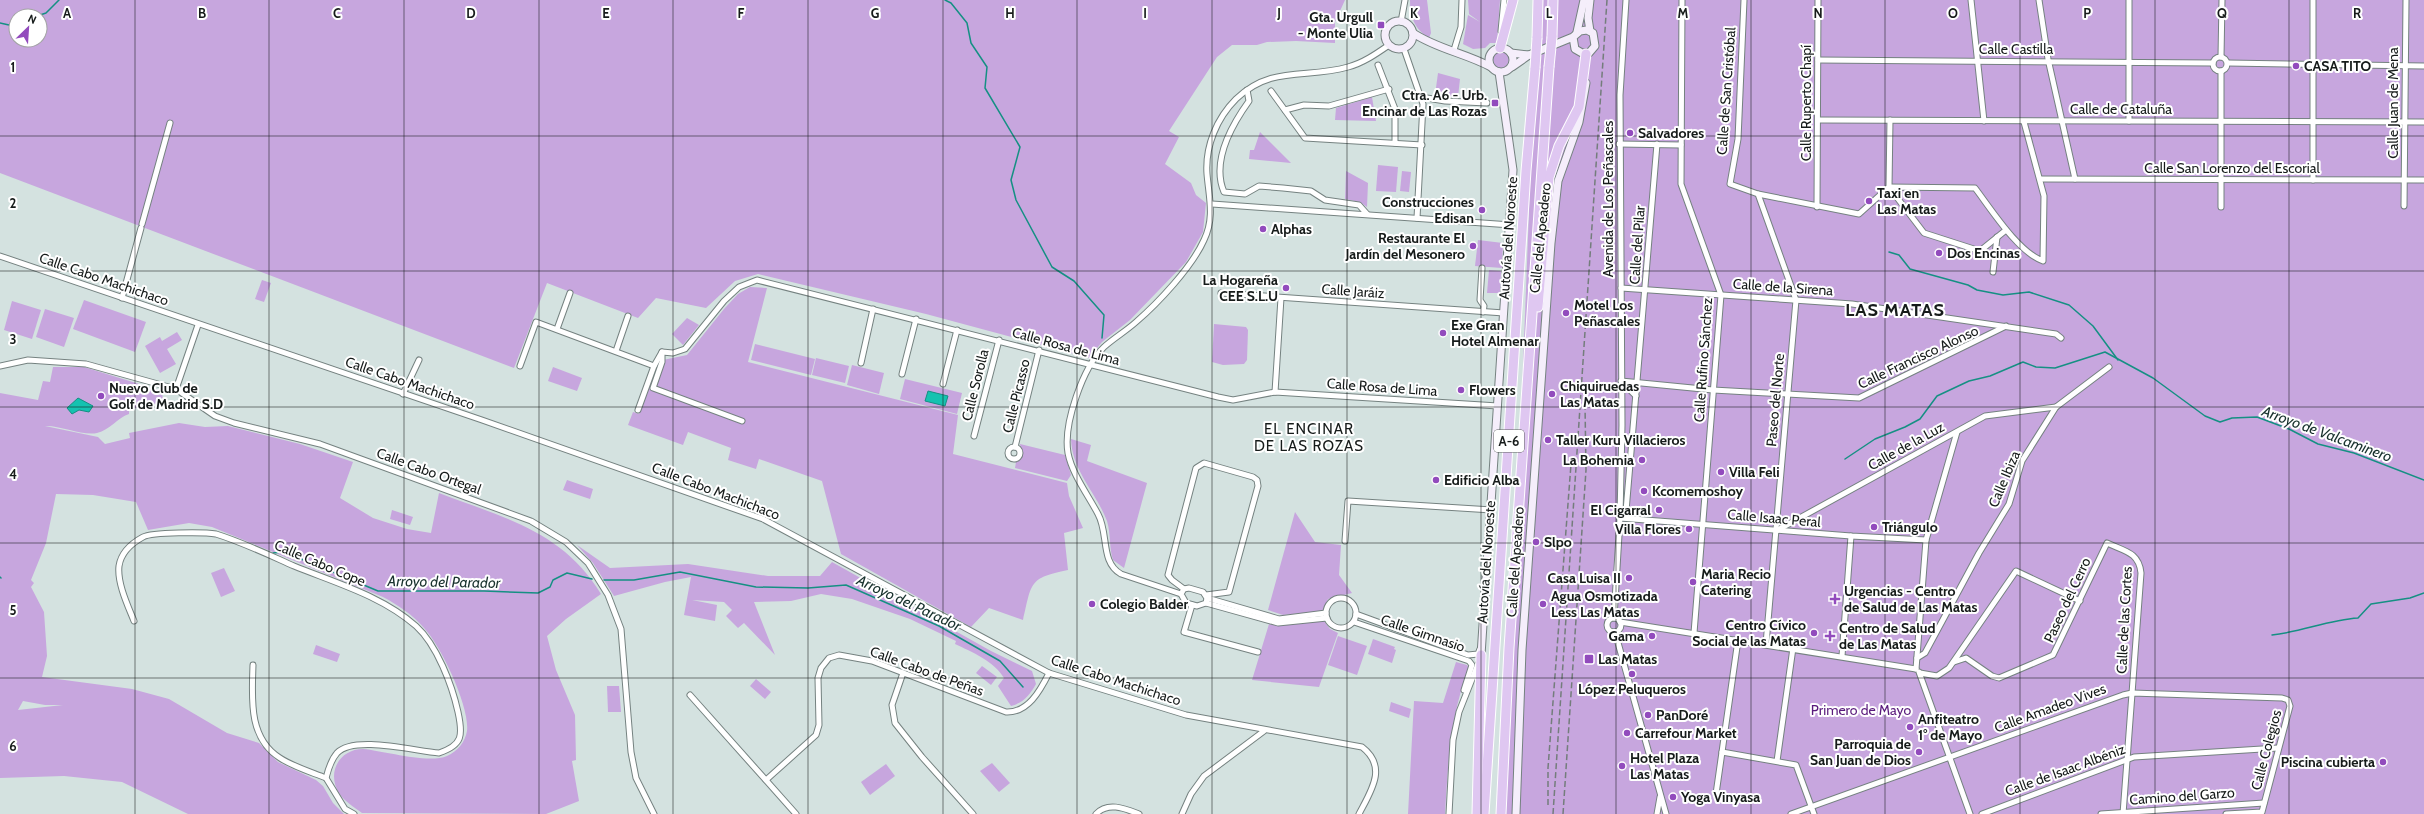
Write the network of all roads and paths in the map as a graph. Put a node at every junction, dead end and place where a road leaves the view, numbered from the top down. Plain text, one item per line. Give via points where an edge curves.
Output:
1 (1406, 0) edge
2 (1462, 0) edge
3 (1504, 0) edge
4 (1512, 0) edge
5 (1538, 0) edge
6 (1553, 0) edge
7 (1584, 0) edge
8 (1590, 0) edge
9 (1626, 0) edge
10 (1682, 0) edge
11 (1744, 0) edge
12 (1818, 0) edge
13 (1971, 0) edge
14 (2039, 0) edge
15 (2129, 0) edge
16 (2222, 0) edge
17 (2313, 0) edge
18 (2406, 0) edge
19 (1401, 22) junction
20 (1590, 31) junction
21 (1413, 33) junction
22 (1574, 38) junction
23 (1428, 43) junction
24 (1389, 46) junction
25 (1407, 47) junction
26 (1499, 48) junction
27 (1454, 50) junction
28 (1511, 53) junction
29 (1588, 53) junction
30 (1529, 55) junction
31 (1490, 56) junction
32 (1474, 57) junction
33 (2222, 57) junction
34 (1818, 60) junction
35 (2048, 61) junction
36 (1977, 62) junction
37 (2129, 63) junction
38 (2213, 63) junction
39 (2228, 63) junction
40 (1378, 65) dead end
41 (2313, 65) junction
42 (2405, 66) junction
43 (2424, 66) edge
44 (1491, 67) junction
45 (1512, 67) junction
46 (2221, 71) junction
47 (1499, 72) junction
48 (1389, 89) junction
49 (1247, 90) junction
50 (1271, 91) dead end
51 (1421, 97) junction
52 (1487, 103) dead end
53 (1285, 110) junction
54 (1818, 120) junction
55 (1890, 120) junction
56 (1984, 121) junction
57 (2062, 121) junction
58 (2128, 121) junction
59 (2024, 122) junction
60 (2221, 122) junction
61 (2312, 122) junction
62 (2405, 122) junction
63 (2424, 122) edge
64 (170, 123) dead end
65 (1395, 143) junction
66 (1619, 144) junction
67 (1657, 144) junction
68 (1422, 145) junction
69 (1682, 145) junction
70 (2040, 179) junction
71 (2075, 179) junction
72 (2405, 179) junction
73 (2313, 180) junction
74 (2424, 180) edge
75 (2221, 181) junction
76 (1889, 187) junction
77 (1758, 194) junction
78 (1212, 204) junction
79 (2404, 206) dead end
80 (1817, 207) junction
81 (2221, 207) dead end
82 (1367, 214) junction
83 (1417, 218) junction
84 (1511, 225) junction
85 (2006, 230) junction
86 (1997, 237) junction
87 (0, 256) edge
88 (1482, 268) dead end
89 (1992, 272) dead end
90 (1621, 288) junction
91 (1645, 290) junction
92 (570, 293) dead end
93 (1221, 293) dead end
94 (1721, 295) junction
95 (122, 298) junction
96 (1281, 298) junction
97 (1796, 300) junction
98 (874, 309) junction
99 (1484, 312) junction
100 (1504, 313) junction
101 (628, 316) dead end
102 (916, 319) junction
103 (198, 325) junction
104 (2006, 326) junction
105 (557, 329) junction
106 (957, 330) junction
107 (2061, 338) dead end
108 (999, 340) junction
109 (1039, 350) junction
110 (616, 351) junction
111 (662, 352) junction
112 (419, 360) dead end
113 (861, 363) dead end
114 (1092, 365) junction
115 (0, 366) edge
116 (520, 366) dead end
117 (654, 366) junction
118 (2109, 367) dead end
119 (902, 374) dead end
120 (1527, 378) junction
121 (1621, 381) junction
122 (1638, 382) junction
123 (943, 384) dead end
124 (1622, 387) junction
125 (176, 389) junction
126 (1713, 390) junction
127 (1275, 392) junction
128 (404, 394) junction
129 (1788, 394) junction
130 (1636, 396) junction
131 (1498, 406) junction
132 (2056, 407) junction
133 (638, 410) dead end
134 (742, 421) dead end
135 (1957, 432) junction
136 (974, 436) dead end
137 (1015, 447) dead end
138 (1492, 510) junction
139 (1620, 518) junction
140 (1702, 524) junction
141 (1776, 530) junction
142 (1851, 536) junction
143 (1926, 540) junction
144 (1346, 541) dead end
145 (2107, 543) joint
146 (1184, 588) junction
147 (1181, 594) junction
148 (1206, 599) junction
149 (2080, 601) junction
150 (1192, 605) junction
151 (1356, 614) junction
152 (1326, 616) junction
153 (1614, 618) junction
154 (134, 622) dead end
155 (1354, 622) junction
156 (1620, 622) junction
157 (1615, 632) junction
158 (1694, 633) junction
159 (1738, 640) junction
160 (1766, 644) junction
161 (1794, 648) junction
162 (1481, 651) junction
163 (1258, 652) dead end
164 (1842, 656) junction
165 (1917, 658) junction
166 (1954, 662) junction
167 (254, 665) dead end
168 (1918, 671) junction
169 (903, 673) junction
170 (1049, 673) junction
171 (2132, 693) junction
172 (690, 695) dead end
173 (2282, 698) joint
174 (1462, 699) junction
175 (1264, 731) junction
176 (2278, 748) junction
177 (1722, 752) junction
178 (1950, 756) junction
179 (2127, 760) junction
180 (1777, 761) junction
181 (326, 778) junction
182 (766, 780) junction
183 (1716, 794) dead end
184 (1660, 796) junction
185 (2264, 802) junction
186 (1811, 807) junction
187 (2262, 812) joint
188 (2123, 813) edge
189 (354, 814) edge
190 (654, 814) edge
191 (796, 814) edge
192 (973, 814) edge
193 (1096, 814) edge
194 (1139, 814) edge
195 (1182, 814) edge
196 (1359, 814) edge
197 (1449, 814) edge
198 (1477, 814) edge
199 (1484, 814) edge
200 (1501, 814) edge
201 (1516, 814) edge
202 (1657, 814) edge
203 (1666, 814) edge
204 (1791, 814) edge
205 (1814, 814) edge
206 (1970, 814) edge
207 (1982, 814) edge
208 (2101, 814) edge
209 (2226, 814) edge

1 - 19 street
2 - 27 street via 1461,27
3 - 26 street
4 - 26 highway
5 - 199 highway, Autovía del Noroeste / A-6, bridge
6 - 120 highway, Autovía del Noroeste / A-6, bridge
7 - 22 street
8 - 20 street
9 - 66 street, Avenida de Los Peñascales
10 - 69 street, Calle Rufino Sánchez
11 - 77 street, Calle de San Cristóbal via 1738,139 1730,184
12 - 34 street, Calle Ruperto Chapí
13 - 36 street
14 - 35 street
15 - 37 street
16 - 33 street
17 - 41 street
18 - 42 street, Calle Juan de Mena
19 - 21 street via 1409,26
19 - 24 street via 1393,23 1386,29 1385,36
20 - 22 street via 1583,30
20 - 29 street via 1596,42
21 - 23 street
21 - 25 street
22 - 29 street via 1578,52
22 - 30 street
23 - 25 street
23 - 27 street
24 - 25 street via 1396,49
24 - 49 street via 1349,67 1282,74
25 - 51 street
26 - 28 street
26 - 31 street
27 - 32 street
28 - 30 street
28 - 45 street
29 - 120 highway via 1579,107 1559,146 1549,177 1541,284
29 - 201 street, Calle del Apeadero via 1583,109 1558,180 1551,242 1522,650
30 - 45 street
31 - 32 street
31 - 44 street
32 - 44 street
33 - 38 street via 2216,58
33 - 39 street
34 - 36 street, Calle Castilla
34 - 54 street, Calle Ruperto Chapí
35 - 36 street, Calle Castilla
35 - 37 street, Calle Castilla
35 - 57 street
36 - 56 street
37 - 38 street, Calle Castilla
37 - 58 street
38 - 46 street via 2215,69
39 - 41 street
39 - 46 street via 2226,69
40 - 48 street
41 - 42 street
41 - 61 street
42 - 43 street
42 - 62 street, Calle Juan de Mena
44 - 47 street
45 - 47 street via 1508,71
46 - 60 street
47 - 84 street via 1513,170
48 - 53 street via 1329,106 1304,105
48 - 65 street via 1395,109
49 - 78 street via 1230,106 1212,138 1207,171
49 - 82 street via 1249,101 1234,122 1224,148 1220,167 1224,192 1245,194 1259,186 1312,191 1325,200 1359,205
50 - 53 street
51 - 52 street
51 - 68 street
53 - 65 street via 1305,138
54 - 55 street, Calle de Cataluña
54 - 80 street, Calle Ruperto Chapí
55 - 56 street, Calle de Cataluña
55 - 76 street
56 - 59 street, Calle de Cataluña
57 - 58 street, Calle de Cataluña
57 - 59 street, Calle de Cataluña
57 - 71 street
58 - 60 street, Calle de Cataluña
59 - 70 street
60 - 61 street, Calle de Cataluña
60 - 75 street
61 - 62 street, Calle de Cataluña
61 - 73 street
62 - 63 street, Calle de Cataluña
62 - 72 street, Calle Juan de Mena
64 - 95 street
65 - 68 street
66 - 67 street
66 - 90 street, Avenida de Los Peñascales
67 - 69 street
67 - 91 street, Calle del Pilar
68 - 83 street
69 - 94 street, Calle Rufino Sánchez via 1681,184
70 - 71 street, Calle San Lorenzo del Escorial
70 - 85 street via 2044,196 2043,261 2036,258
71 - 75 street, Calle San Lorenzo del Escorial
72 - 73 street, Calle San Lorenzo del Escorial
72 - 74 street, Calle San Lorenzo del Escorial
72 - 79 street, Calle Juan de Mena
73 - 75 street, Calle San Lorenzo del Escorial
75 - 81 street
76 - 80 street via 1858,214
76 - 85 street via 1975,188
76 - 86 street via 1924,233 1980,251
77 - 80 street
77 - 97 street, Paseo del Norte
78 - 82 street
78 - 114 street via 1206,238 1189,266 1137,321 1104,347
82 - 83 street
83 - 84 street
84 - 100 street
85 - 86 street
86 - 89 street
87 - 95 street, Calle Cabo Machichaco
88 - 99 street via 1480,300
90 - 91 street, Calle de la Sirena
90 - 121 street, Avenida de Los Peñascales
91 - 94 street, Calle de la Sirena
91 - 122 street, Calle del Pilar
92 - 105 street
93 - 96 street, Calle Jaráiz
94 - 97 street, Calle de la Sirena
94 - 126 street, Calle Rufino Sánchez
95 - 103 street, Calle Cabo Machichaco
96 - 99 street, Calle Jaráiz
96 - 127 street
97 - 104 street, Calle de la Sirena via 1852,304
97 - 129 street, Paseo del Norte
98 - 102 street, Calle Rosa de Lima
98 - 111 street, Calle Rosa de Lima via 757,280 739,287 724,300 685,349 673,353
98 - 113 street
99 - 100 street, Calle Jaráiz
100 - 131 street
101 - 110 street
102 - 106 street, Calle Rosa de Lima
102 - 119 street
103 - 125 street
103 - 128 street, Calle Cabo Machichaco
104 - 107 street, Calle de la Sirena via 2056,334
104 - 129 street, Calle Francisco Alonso via 1859,398
105 - 110 street
105 - 116 street via 536,322
106 - 108 street, Calle Rosa de Lima
106 - 123 street
108 - 109 street, Calle Rosa de Lima
108 - 136 street, Calle Sorolla
109 - 114 street, Calle Rosa de Lima
109 - 137 street, Calle Picasso
110 - 117 street
111 - 117 street
111 - 134 street via 662,362 653,388
112 - 128 street
114 - 127 street, Calle Rosa de Lima via 1233,400
114 - 147 street via 1076,398 1067,442 1072,466 1101,519 1106,539 1107,560 1113,569 1121,574
115 - 125 street, Calle Cabo Ortegal via 28,360 86,364
117 - 133 street
118 - 132 street, Calle Ibiza
120 - 200 highway, Autovía del Noroeste / A-6
121 - 122 street, Calle Francisco Alonso
121 - 124 street, Avenida de Los Peñascales
122 - 126 street, Calle Francisco Alonso
122 - 130 street, Calle del Pilar
124 - 130 street
124 - 139 street, Avenida de Los Peñascales
125 - 190 street, Calle Cabo Ortegal via 222,418 325,446 531,521 566,542 588,563 608,595 621,629 631,752 636,778
126 - 129 street, Calle Francisco Alonso
126 - 140 street, Calle Rufino Sánchez
127 - 131 street, Calle Rosa de Lima
128 - 170 street, Calle Cabo Machichaco via 763,519
129 - 141 street, Paseo del Norte
130 - 139 street, Calle del Pilar via 1626,511
131 - 138 street
132 - 135 street, Calle de la Luz via 1985,416
132 - 165 street, Calle Ibiza via 2022,461 2009,504 1979,553 1925,653
135 - 141 street, Calle de la Luz
135 - 143 street
138 - 144 street via 1348,501
138 - 162 street
139 - 140 street, Calle Isaac Peral
139 - 153 street, Avenida de Los Peñascales
140 - 141 street, Calle Isaac Peral
140 - 158 street, Calle Rufino Sánchez
141 - 142 street, Calle Isaac Peral
141 - 160 street, Paseo del Norte
142 - 143 street, Calle Isaac Peral
142 - 164 street
143 - 165 street
145 - 149 street, Paseo del Cerro
145 - 171 street, Calle de las Cortes via 2135,556 2140,562
146 - 147 street
146 - 148 street via 1194,588
146 - 148 street via 1168,575 1196,468 1204,463 1253,476 1258,486 1229,592
147 - 150 street via 1186,603
148 - 150 street
148 - 152 street via 1279,618
149 - 166 street, Paseo del Cerro via 2053,655 1998,678 1966,658
149 - 166 street via 2016,571
150 - 163 street via 1184,632
151 - 152 street via 1350,602 1341,598 1329,604
151 - 155 street
151 - 162 street, Calle Gimnasio via 1468,655
152 - 155 street via 1337,628 1346,627
153 - 156 street
153 - 157 street via 1609,619 1606,624 1608,629
154 - 181 street, Calle Cabo Cope via 120,579 121,559 130,546 145,536 179,533 214,534 255,549 383,603 417,627 443,665 456,702 462,732 458,742 450,750 439,753 354,744 337,753
155 - 174 street, Calle Gimnasio via 1469,661 1472,665
156 - 157 street via 1620,629
156 - 158 street
157 - 184 street
158 - 159 street
159 - 160 street
159 - 177 street
160 - 161 street
161 - 164 street
161 - 180 street
162 - 174 street
162 - 198 highway
164 - 168 street
165 - 168 street
166 - 168 street via 1937,676
167 - 181 street via 251,703 255,725 268,748 280,758
168 - 178 street
169 - 170 street, Calle Cabo de Peñas via 996,710 1015,712 1028,704 1041,690
169 - 182 street, Calle Cabo de Peñas via 872,662 839,655 829,658 820,668 818,678 819,725 816,735
169 - 192 street via 892,705 895,723
170 - 175 street, Calle Cabo Machichaco via 1186,715
171 - 173 street, Calle Amadeo Vives
171 - 178 street, Calle Amadeo Vives
171 - 179 street
172 - 182 street
173 - 176 street, Calle Colegios via 2288,700 2290,706
174 - 197 street via 1453,740
175 - 195 street via 1204,776 1191,794
175 - 196 street, Calle Cabo Machichaco via 1350,744 1362,747 1372,755 1376,765 1372,788
176 - 179 street, Calle de Isaac Albéniz via 2134,757
176 - 185 street, Calle Colegios
177 - 180 street
177 - 183 street
178 - 186 street, Calle Amadeo Vives
178 - 206 street
179 - 188 street
179 - 207 street, Calle de Isaac Albéniz
180 - 186 street via 1796,765
181 - 189 street via 345,809
182 - 191 street
184 - 202 street
184 - 203 street
185 - 187 street, Calle Colegios
185 - 188 street, Camino del Garzo
186 - 204 street, Calle Amadeo Vives
186 - 205 street
187 - 209 street, Camino del Garzo
188 - 208 street, Camino del Garzo
193 - 194 street via 1107,808 1116,807

